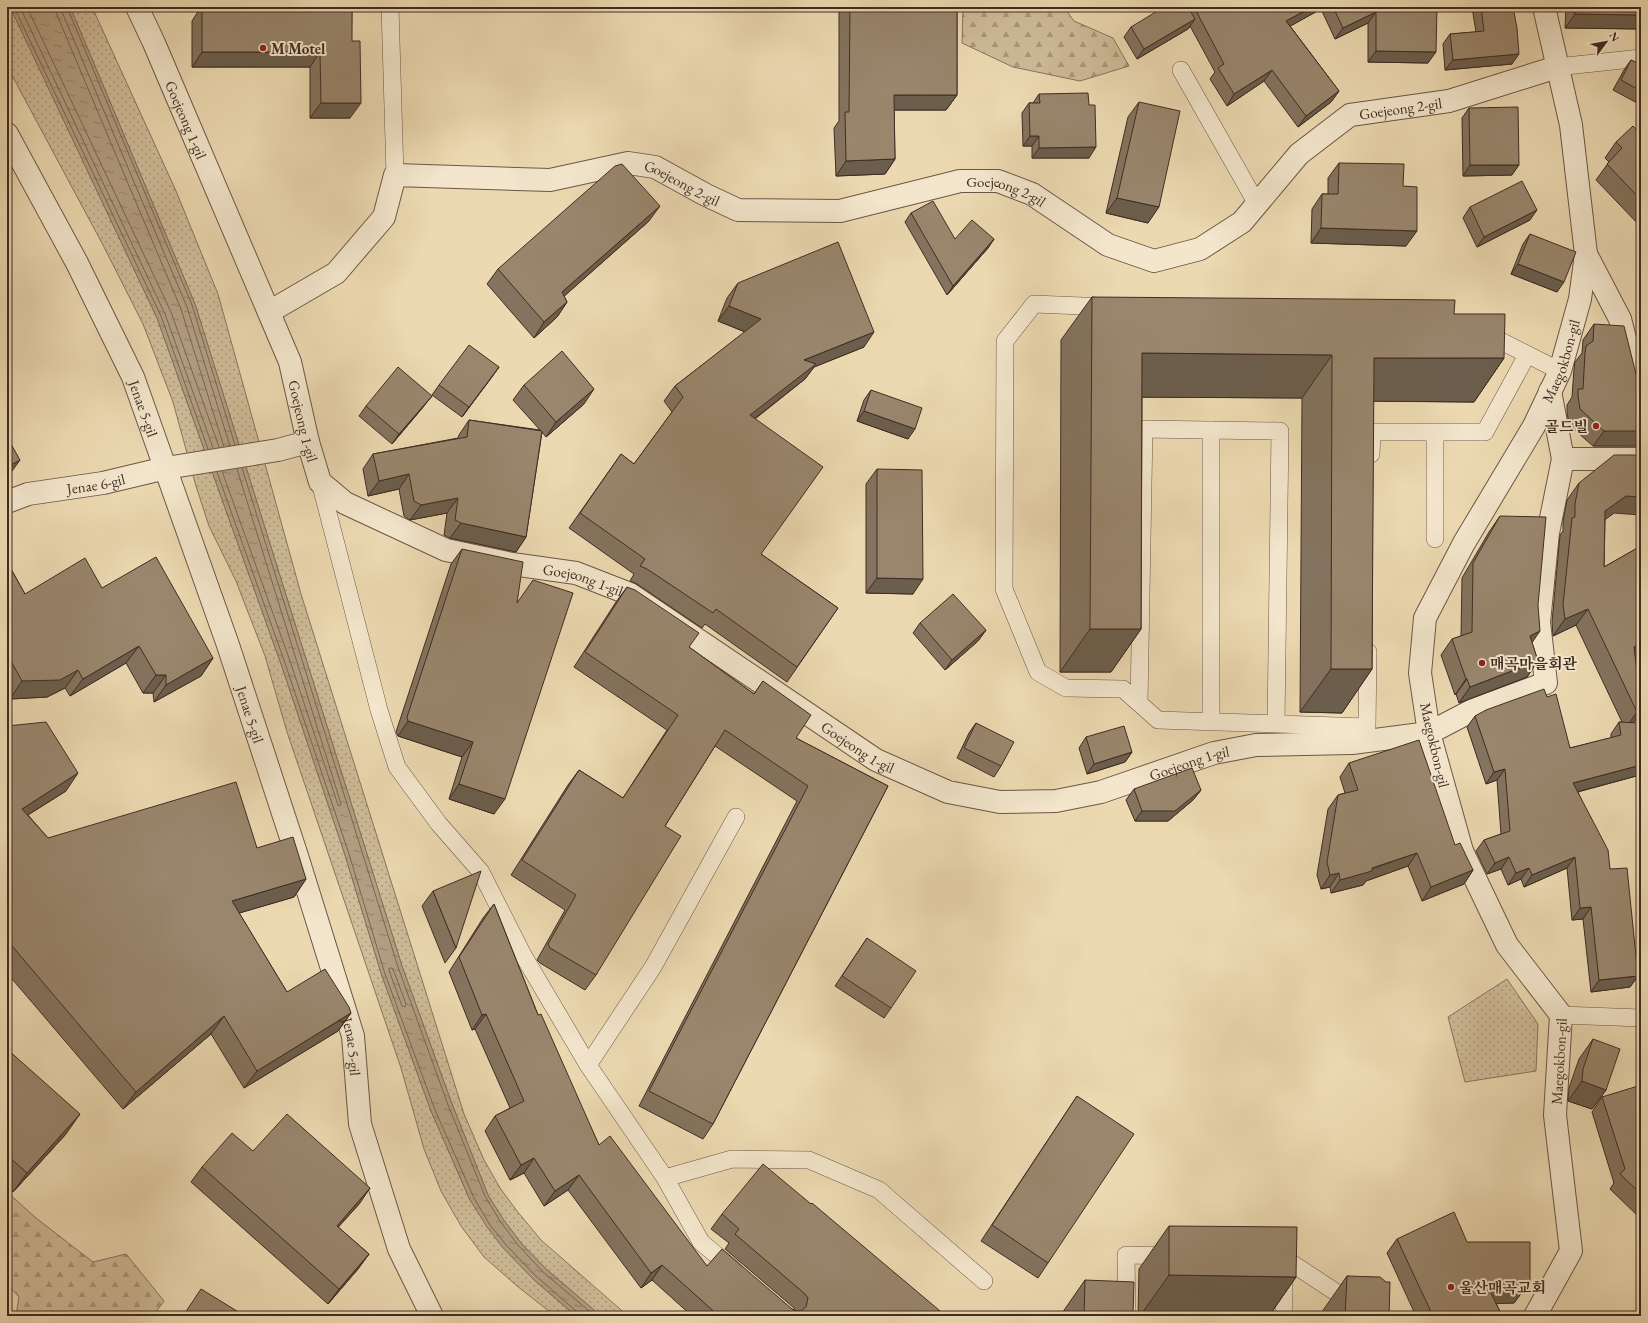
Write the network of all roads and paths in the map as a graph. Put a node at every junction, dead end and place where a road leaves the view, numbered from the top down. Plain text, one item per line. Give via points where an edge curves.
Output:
1 (137, 7) edge
2 (390, 7) edge
3 (1544, 7) edge
4 (1641, 58) edge
5 (1557, 67) junction
6 (1181, 70) dead end
7 (7, 134) edge
8 (395, 175) junction
9 (1257, 204) junction
10 (1586, 254) junction
11 (1121, 308) edge
12 (269, 312) junction
13 (1471, 326) edge
14 (1527, 355) junction
15 (1560, 371) junction
16 (1550, 391) junction
17 (1641, 402) edge
18 (1211, 430) junction
19 (1435, 432) junction
20 (308, 442) junction
21 (1563, 459) junction
22 (1641, 459) edge
23 (175, 467) junction
24 (1371, 472) edge
25 (320, 482) junction
26 (7, 502) edge
27 (1435, 539) dead end
28 (1368, 639) edge
29 (1139, 703) junction
30 (1211, 722) junction
31 (1276, 724) junction
32 (1429, 733) junction
33 (736, 817) dead end
34 (1561, 1015) junction
35 (1641, 1018) edge
36 (588, 1065) junction
37 (665, 1178) junction
38 (1190, 1256) edge
39 (1261, 1258) edge
40 (1284, 1258) junction
41 (984, 1281) dead end
42 (748, 1282) edge
43 (432, 1316) edge
44 (1127, 1316) edge
45 (1284, 1316) edge
46 (1359, 1316) edge
47 (1534, 1316) edge

1 - 12 street, Goejeong 1-gil
2 - 8 lane
3 - 5 street, Maegokbon-gil
4 - 5 lane
5 - 9 street, Goejeong 2-gil via 1449,101 1350,115 1299,154
5 - 10 street, Maegokbon-gil via 1571,125
6 - 9 lane
7 - 23 street, Jenae 5-gil via 77,263 134,377
8 - 9 street, Goejeong 2-gil via 550,180 628,163 655,166 738,210 817,211 840,211 960,181 998,181 1032,194 1108,245 1154,261 1200,249 1242,222
8 - 12 street via 384,217 336,273
10 - 15 street, Maegokbon-gil via 1580,299
10 - 17 street via 1620,319
11 - 29 lane via 1034,304 1006,341 1004,589 1038,672 1066,688 1124,688
12 - 20 street, Goejeong 1-gil via 290,362
13 - 14 lane
14 - 15 lane
14 - 19 lane via 1485,432
15 - 16 street, Maegokbon-gil
16 - 21 street
16 - 32 street, Maegokbon-gil via 1534,426 1464,543 1424,618 1420,673
18 - 29 lane via 1144,429
18 - 30 lane
18 - 31 lane via 1280,431
19 - 24 lane via 1372,432
19 - 27 lane
20 - 23 street, Jenae 6-gil via 278,450
20 - 25 street, Goejeong 1-gil
21 - 22 street
21 - 32 street via 1548,533 1539,622 1546,683 1473,710
23 - 26 street, Jenae 6-gil via 103,483 28,494
23 - 43 street, Jenae 5-gil via 228,645 295,848 353,1036 360,1124 399,1249
25 - 32 street, Goejeong 1-gil via 345,503 446,550 512,564 576,573 630,594 876,760 948,792 1000,802 1056,801 1101,792 1214,752 1256,745 1352,743
25 - 36 lane via 379,710 397,767 439,824 481,872 523,955
28 - 31 lane via 1367,727
29 - 30 lane via 1158,720
30 - 31 lane
32 - 34 street, Maegokbon-gil via 1462,851 1508,944
33 - 36 lane via 652,967
34 - 35 lane
34 - 47 street, Maegokbon-gil via 1554,1115 1571,1251
36 - 37 lane
37 - 41 lane via 732,1159 808,1160 878,1190
37 - 42 lane via 701,1242
38 - 44 lane via 1126,1255
39 - 40 lane
40 - 45 lane
40 - 46 lane via 1343,1298

